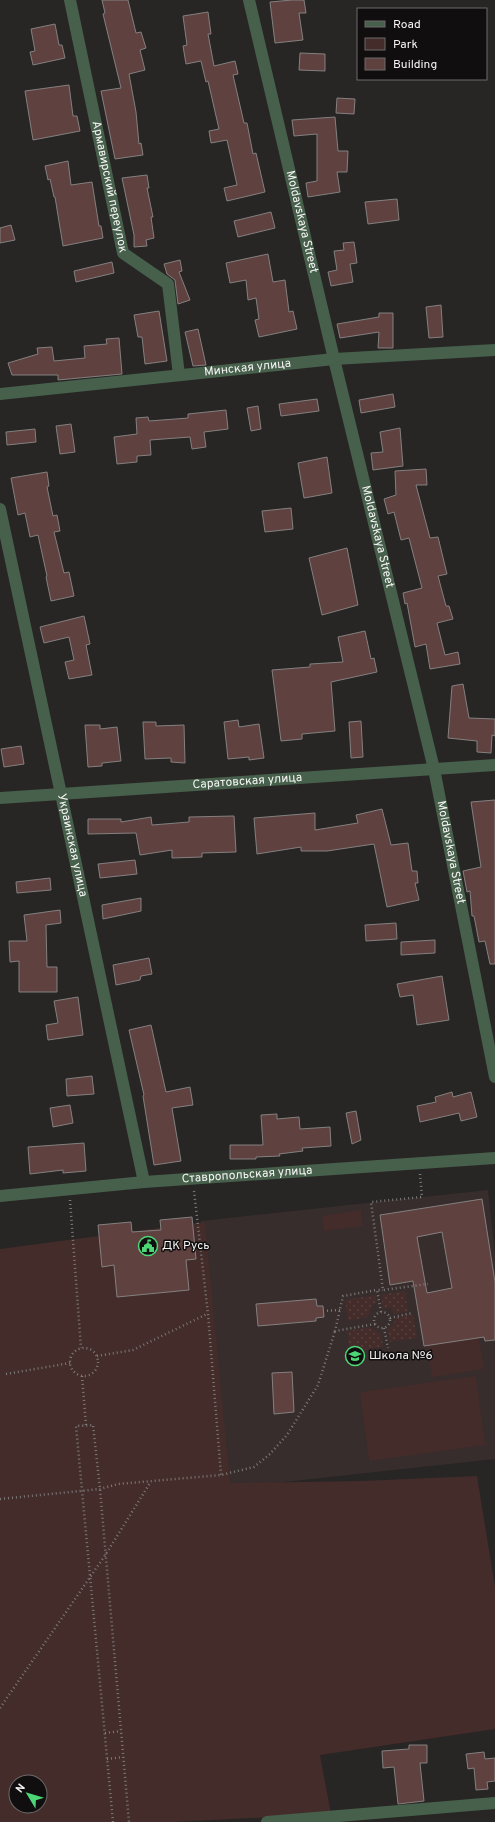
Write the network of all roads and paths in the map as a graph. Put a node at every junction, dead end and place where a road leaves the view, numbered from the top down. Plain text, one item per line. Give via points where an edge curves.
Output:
1 (70, 0) edge
2 (249, 0) edge
3 (495, 350) edge
4 (334, 359) junction
5 (179, 375) junction
6 (0, 394) edge
7 (0, 509) edge
8 (495, 765) edge
9 (434, 769) junction
10 (61, 794) junction
11 (0, 798) edge
12 (495, 1077) edge
13 (495, 1158) edge
14 (419, 1163) junction
15 (192, 1178) junction
16 (144, 1182) junction
17 (69, 1190) junction
18 (0, 1196) edge
19 (428, 1284) dead end
20 (377, 1290) junction
21 (383, 1290) junction
22 (340, 1310) junction
23 (323, 1311) dead end
24 (381, 1312) junction
25 (412, 1313) dead end
26 (208, 1314) junction
27 (390, 1318) junction
28 (375, 1324) junction
29 (384, 1328) junction
30 (334, 1331) junction
31 (81, 1348) junction
32 (388, 1348) dead end
33 (96, 1356) junction
34 (70, 1363) junction
35 (6, 1374) dead end
36 (82, 1376) junction
37 (86, 1426) junction
38 (221, 1475) junction
39 (151, 1482) junction
40 (100, 1489) junction
41 (82, 1490) junction
42 (0, 1499) edge
43 (106, 1554) junction
44 (90, 1575) junction
45 (0, 1708) edge
46 (121, 1731) junction
47 (105, 1733) junction
48 (123, 1757) junction
49 (107, 1759) junction
50 (495, 1803) edge
51 (113, 1822) edge
52 (129, 1822) edge
53 (267, 1822) edge

1 - 5 street, Армавирский переулок via 123,253 168,284
2 - 4 street, Moldavskaya Street
3 - 4 street, Минская улица
4 - 5 street, Минская улица
4 - 9 street, Moldavskaya Street
5 - 6 street, Минская улица
7 - 10 street, Украинская улица
8 - 9 street, Саратовская улица
9 - 10 street, Саратовская улица
9 - 12 street, Moldavskaya Street
10 - 11 street, Саратовская улица
10 - 16 street, Украинская улица
13 - 14 street, Ставропольская улица
14 - 15 street, Ставропольская улица
14 - 21 path via 422,1197 371,1202
15 - 16 street, Ставропольская улица
15 - 26 path
16 - 17 street, Ставропольская улица
17 - 18 street, Ставропольская улица
17 - 31 path
19 - 21 path
20 - 21 path
20 - 22 path via 343,1296
20 - 24 path
22 - 23 path
22 - 30 path
24 - 27 path via 385,1312
24 - 28 path via 375,1318
25 - 27 path
26 - 33 path via 133,1350
26 - 38 path
27 - 29 path via 390,1324
28 - 29 path
28 - 30 path
29 - 32 path
30 - 38 path via 318,1385 288,1435 254,1467
31 - 33 path via 92,1350
31 - 34 path via 74,1352
33 - 36 path via 98,1364 94,1372
34 - 35 path
34 - 36 path via 72,1370
36 - 37 path
37 - 40 path via 93,1425
37 - 41 path via 76,1426
38 - 39 path
39 - 40 path via 118,1484
39 - 43 path
40 - 41 path
40 - 43 path
41 - 42 path
41 - 44 path
43 - 44 path
43 - 46 path
44 - 45 path
44 - 47 path
46 - 47 path
46 - 48 path
47 - 49 path
48 - 49 path
48 - 52 path
49 - 51 path
50 - 53 street

